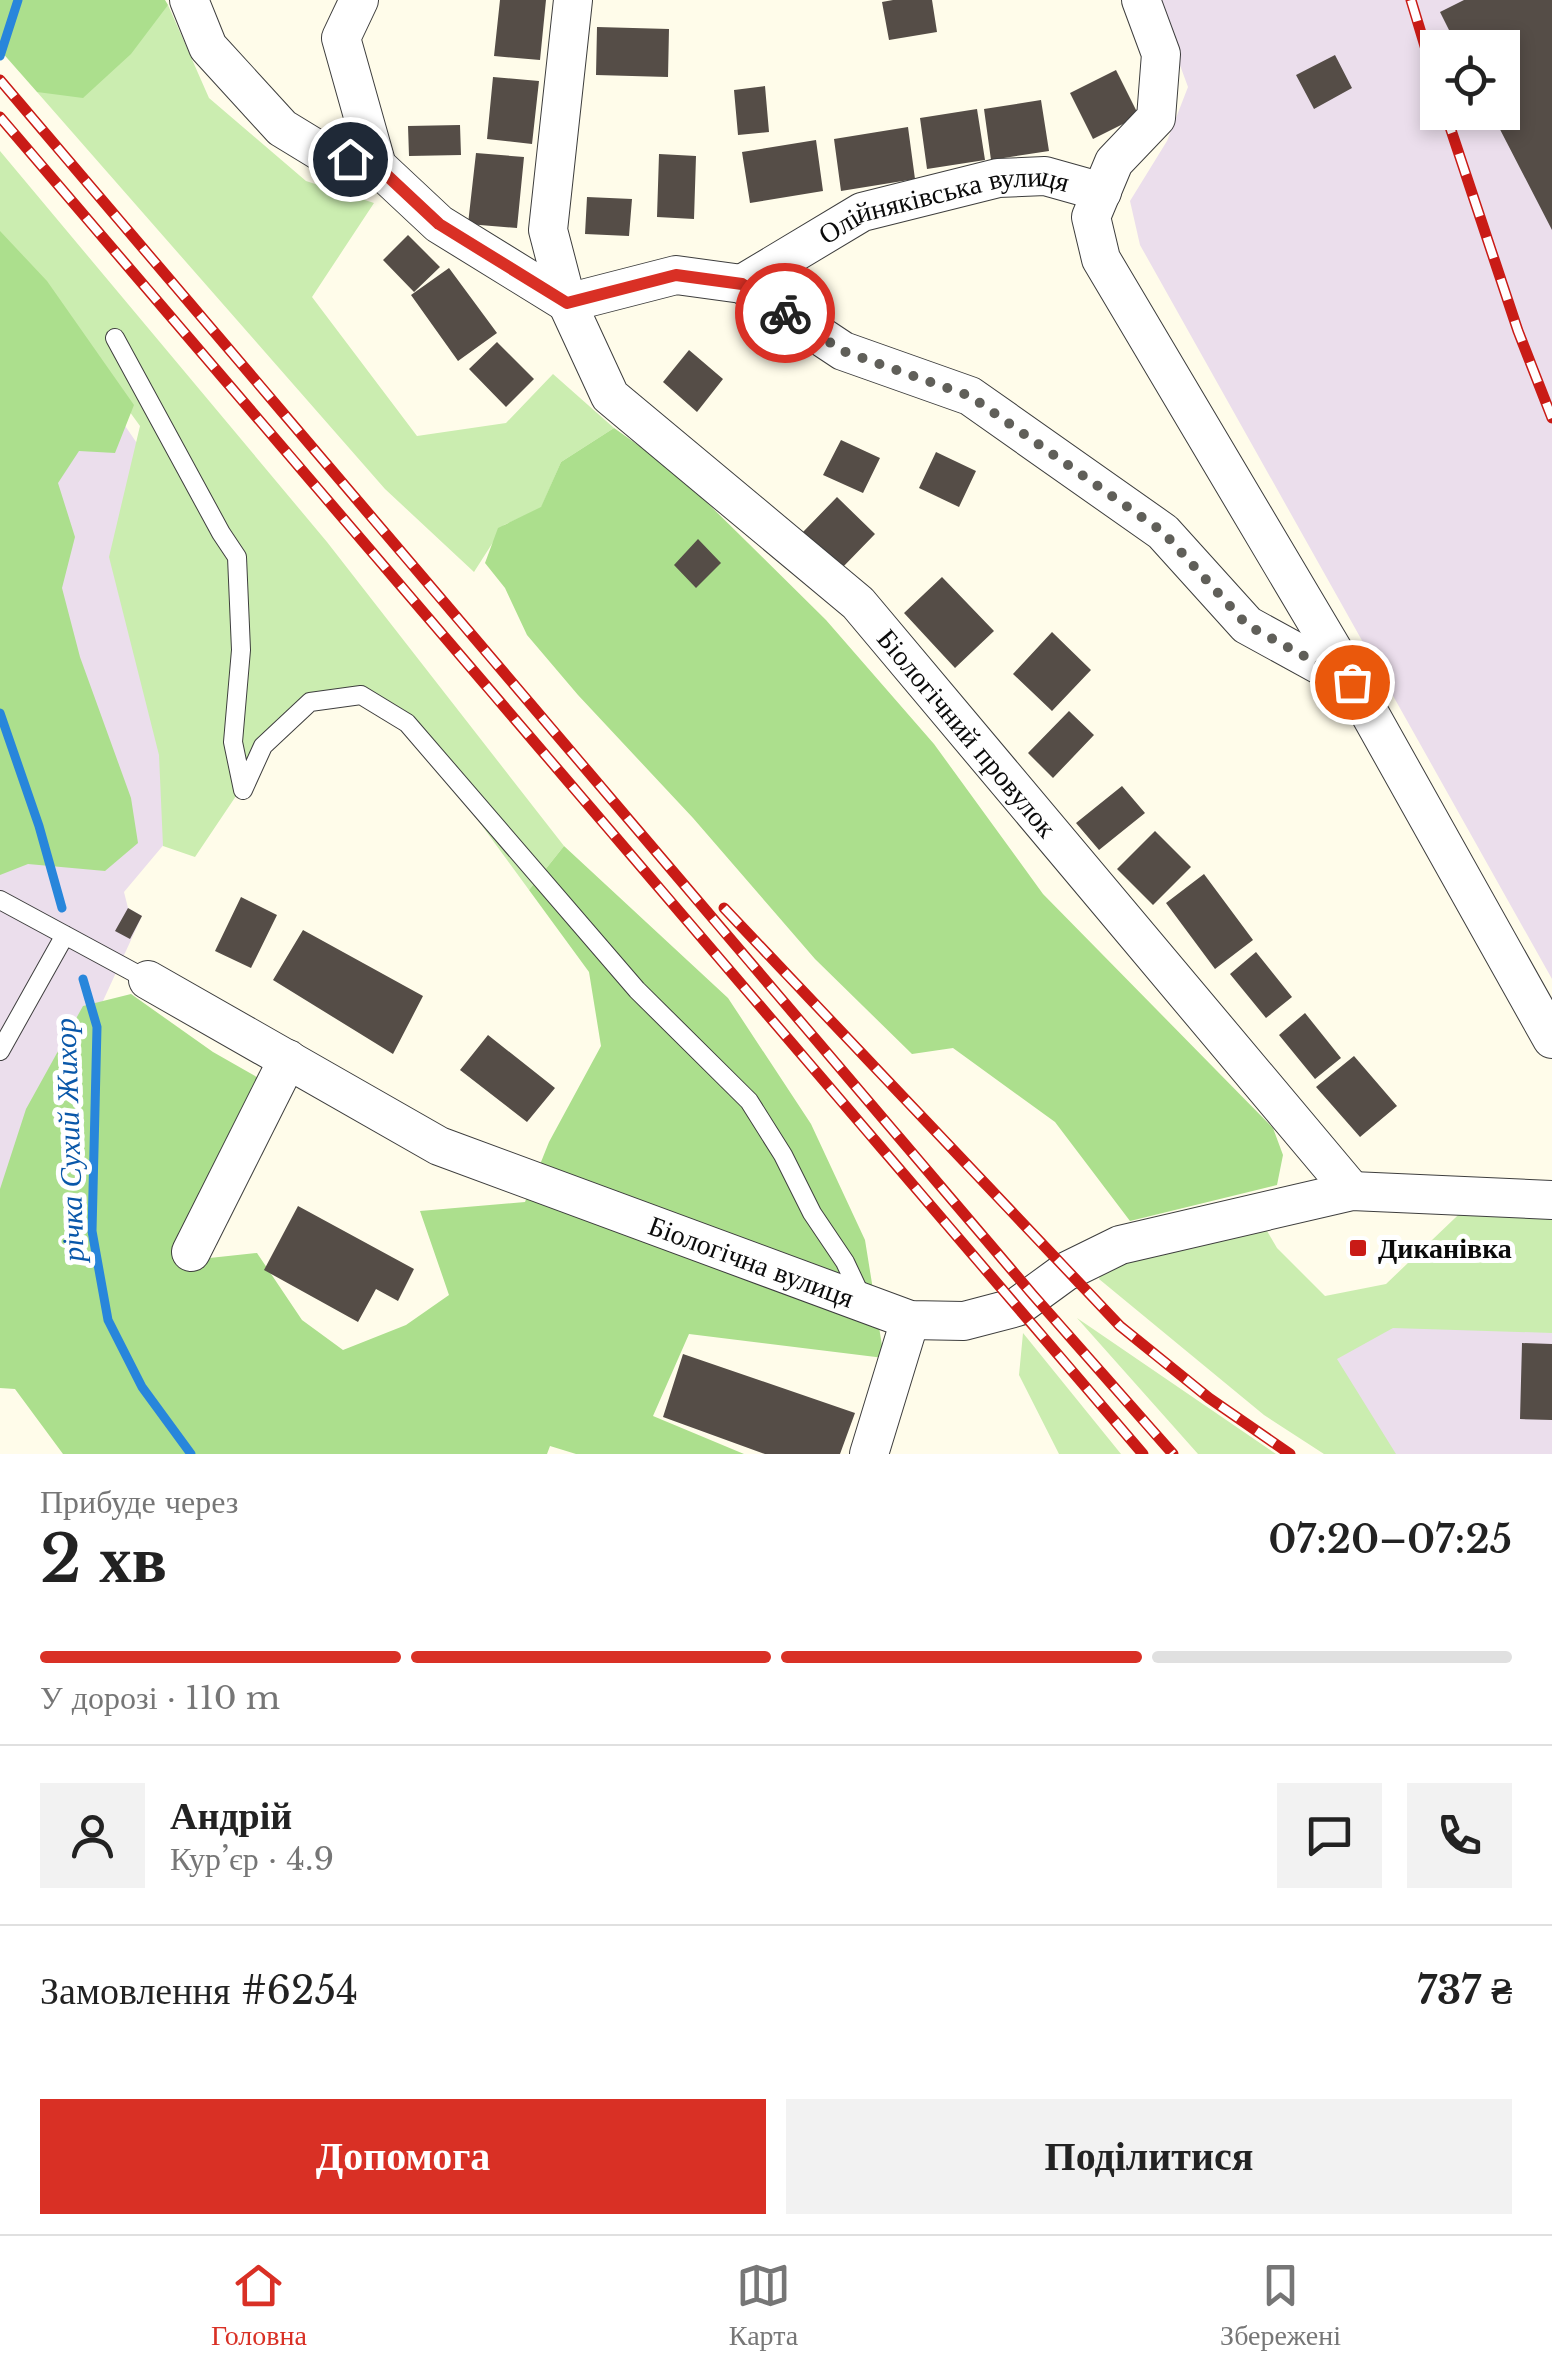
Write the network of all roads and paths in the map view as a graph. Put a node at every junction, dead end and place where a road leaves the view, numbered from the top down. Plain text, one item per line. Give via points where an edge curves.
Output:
1 (189, 0) edge
2 (359, 0) edge
3 (572, 0) edge
4 (1141, 0) edge
5 (377, 166) junction
6 (1102, 192) junction
7 (742, 284) junction
8 (567, 303) junction
9 (116, 338) dead end
10 (1352, 682) junction
11 (0, 900) edge
12 (65, 935) junction
13 (148, 980) joint
14 (1552, 1038) edge
15 (0, 1051) edge
16 (288, 1059) junction
17 (1352, 1191) junction
18 (1552, 1200) edge
19 (190, 1252) dead end
20 (863, 1301) junction
21 (910, 1320) junction
22 (868, 1454) edge

1 - 5 street via 208,47 282,128 323,153
2 - 5 street via 340,38
3 - 8 street, Біологічний провулок via 548,230
4 - 6 street via 1161,54 1156,118 1114,162
5 - 8 street via 439,224
6 - 7 street, Олійняківська вулиця via 1045,176 998,178 862,212
6 - 10 street via 1091,217 1101,259
7 - 8 street via 676,275
7 - 10 street via 843,351 970,396 1163,532 1247,625
8 - 17 street, Біологічний провулок via 610,396 858,604
9 - 20 lane via 237,557 234,742 243,790 263,746 310,702 362,694 407,723 637,990 748,1101
10 - 14 street
11 - 12 lane, Біологічна вулиця
12 - 13 lane, Біологічна вулиця
12 - 15 lane
13 - 16 street, Біологічна вулиця
16 - 19 street
16 - 20 street, Біологічна вулиця via 438,1146
17 - 18 street, Біологічна вулиця
17 - 21 street, Біологічна вулиця via 1120,1245 1017,1307 964,1321
20 - 21 street, Біологічна вулиця
21 - 22 street

